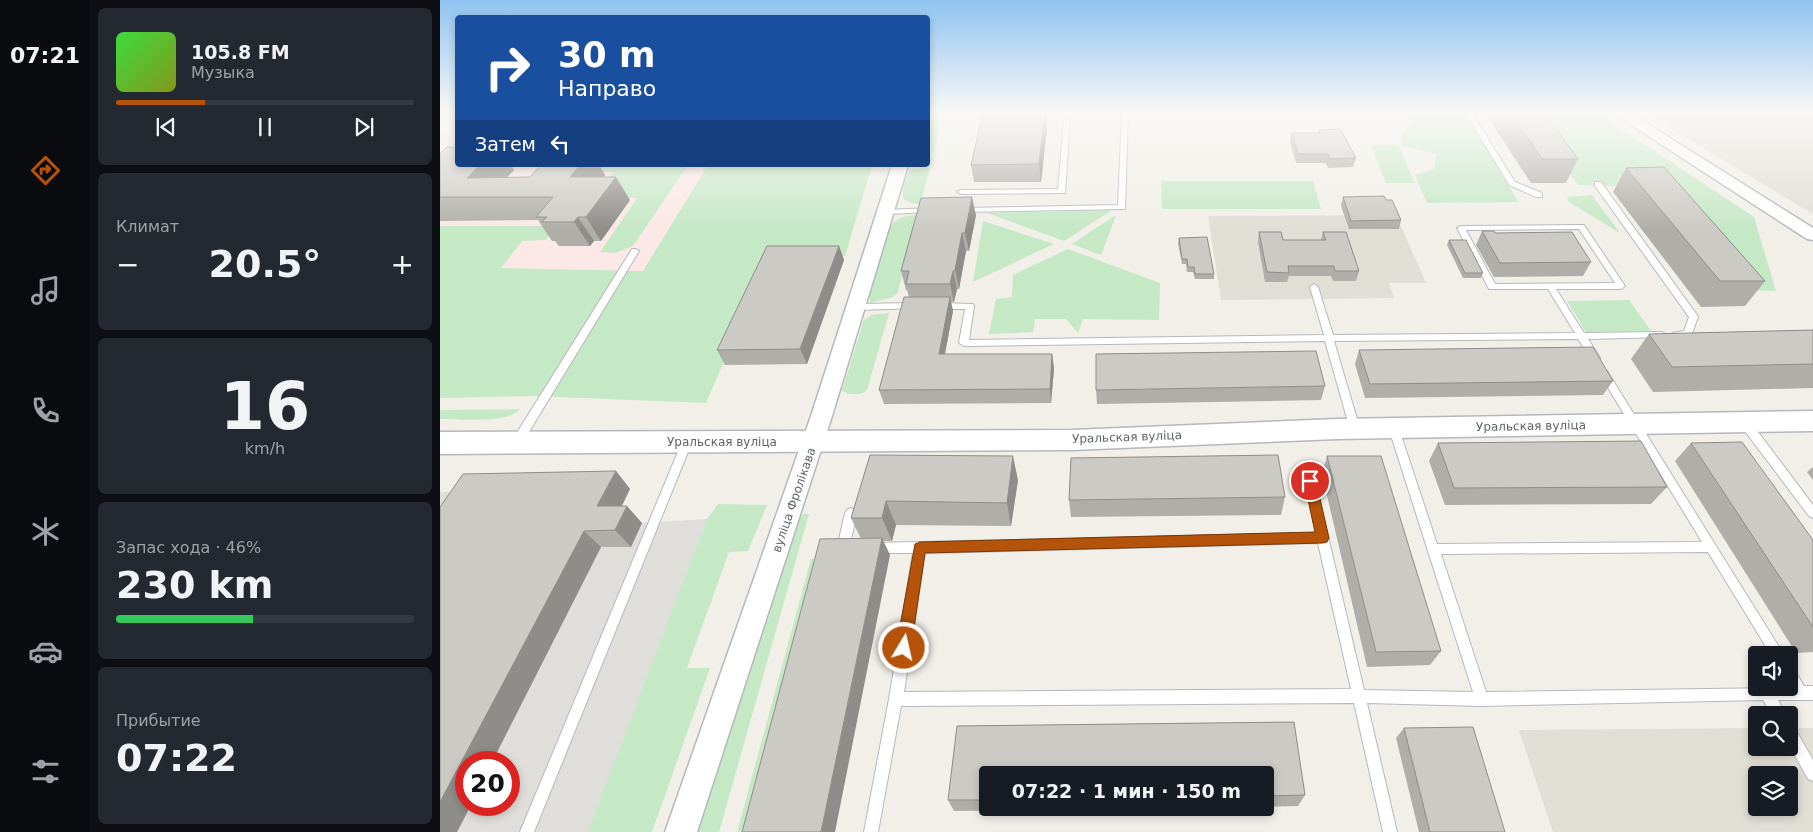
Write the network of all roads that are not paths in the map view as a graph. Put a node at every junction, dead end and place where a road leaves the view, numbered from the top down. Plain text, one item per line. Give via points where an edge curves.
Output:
1 (1065, 152) edge
2 (1124, 152) edge
3 (1492, 152) edge
4 (1681, 152) edge
5 (899, 167) edge
6 (1598, 184) dead end
7 (961, 192) dead end
8 (1048, 192) junction
9 (1539, 195) dead end
10 (1046, 208) junction
11 (943, 210) edge
12 (952, 210) edge
13 (886, 212) junction
14 (1813, 235) edge
15 (635, 251) dead end
16 (1314, 286) dead end
17 (1550, 286) junction
18 (858, 307) junction
19 (1579, 336) junction
20 (1329, 338) junction
21 (1813, 421) edge
22 (1745, 423) junction
23 (1636, 425) junction
24 (1355, 429) junction
25 (1394, 429) junction
26 (814, 441) junction
27 (517, 442) junction
28 (687, 442) junction
29 (440, 443) edge
30 (1310, 481) dead end
31 (1813, 512) edge
32 (851, 513) edge
33 (1323, 538) junction
34 (1712, 546) junction
35 (920, 548) junction
36 (1433, 549) junction
37 (1773, 646) edge
38 (1798, 683) edge
39 (1807, 693) edge
40 (1748, 694) edge
41 (1358, 696) junction
42 (896, 699) junction
43 (1482, 700) junction
44 (1798, 748) edge
45 (1813, 774) edge
46 (527, 832) edge
47 (681, 832) edge
48 (871, 832) edge
49 (1390, 832) edge

1 - 8 lane via 1062,191
2 - 10 lane via 1122,207
3 - 9 lane via 1512,183
4 - 14 street
5 - 13 street, вуліца Фролікава
6 - 19 lane via 1694,317 1691,334
7 - 8 lane
8 - 10 lane
10 - 12 lane
11 - 13 lane
13 - 18 street, вуліца Фролікава
15 - 27 lane
16 - 20 lane
17 - 17 lane via 1621,286 1581,227 1461,228 1492,287
17 - 19 lane
18 - 20 lane via 970,306 964,343
18 - 26 street, вуліца Фролікава
19 - 20 lane
19 - 23 lane
20 - 24 lane
21 - 22 street, Уральская вуліца
22 - 23 street, Уральская вуліца
22 - 31 lane
23 - 25 street, Уральская вуліца
23 - 34 lane
24 - 25 street, Уральская вуліца
24 - 26 street, Уральская вуліца via 1072,440
25 - 36 lane
26 - 28 street, Уральская вуліца
26 - 47 street, вуліца Фролікава
27 - 28 street, Уральская вуліца
27 - 29 street, Уральская вуліца
28 - 46 lane
30 - 33 lane
32 - 35 lane via 843,548
33 - 35 lane
33 - 41 lane
34 - 36 lane
34 - 37 lane
35 - 42 lane
36 - 43 lane
38 - 39 lane
40 - 43 lane
41 - 42 lane
41 - 43 lane
41 - 49 lane
42 - 48 lane
44 - 45 lane

